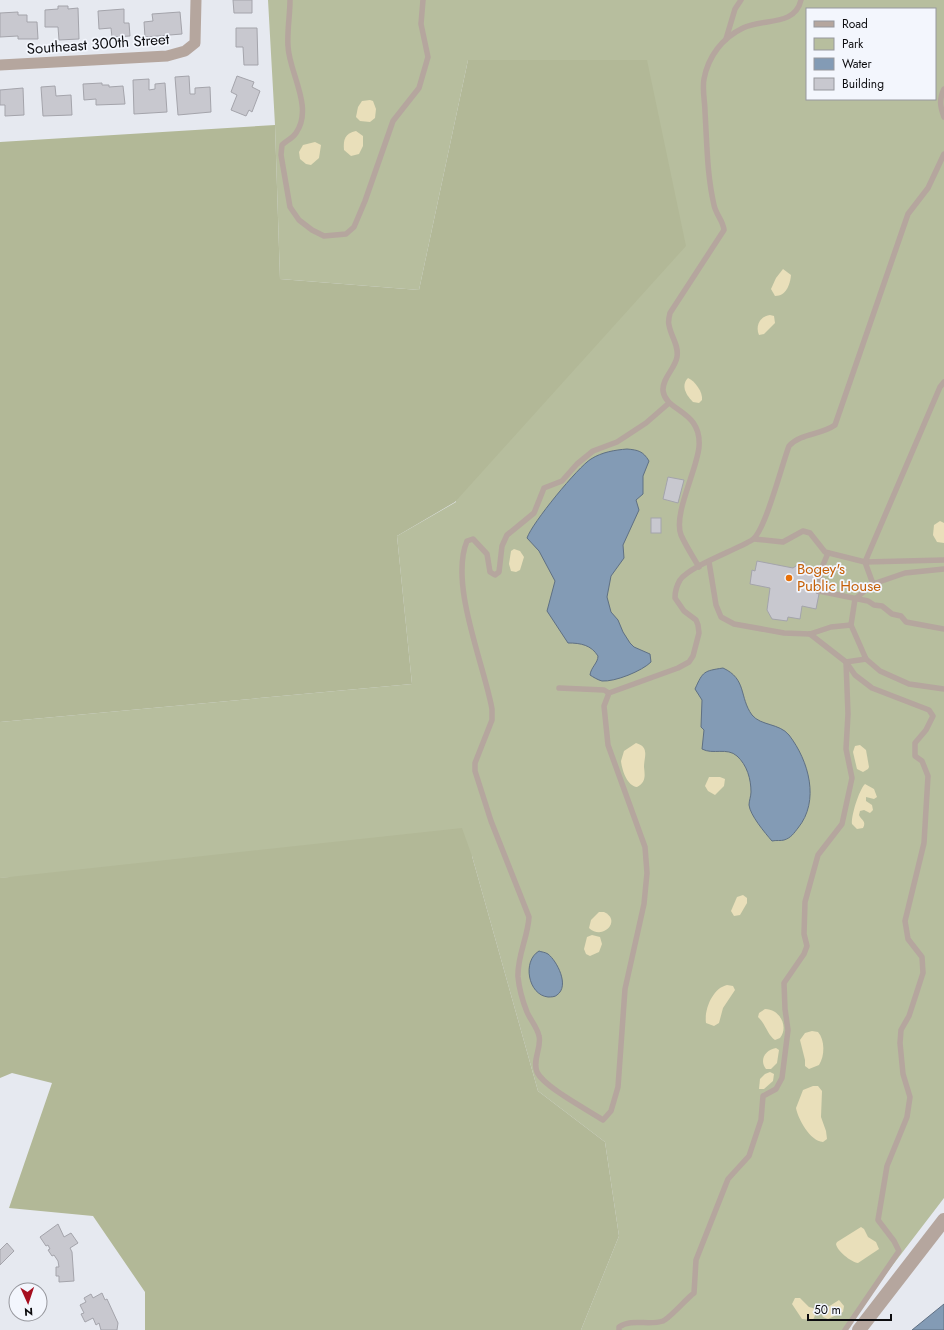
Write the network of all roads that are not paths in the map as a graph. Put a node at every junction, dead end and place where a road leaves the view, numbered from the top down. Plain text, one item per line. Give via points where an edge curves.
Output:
1 (196, 0) edge
2 (290, 0) edge
3 (423, 0) edge
4 (741, 0) edge
5 (801, 0) edge
6 (726, 39) junction
7 (0, 64) edge
8 (944, 89) edge
9 (944, 117) edge
10 (944, 154) edge
11 (944, 382) edge
12 (669, 403) junction
13 (754, 539) junction
14 (828, 552) junction
15 (944, 560) edge
16 (710, 562) junction
17 (865, 562) junction
18 (699, 567) junction
19 (944, 569) edge
20 (873, 584) junction
21 (854, 600) junction
22 (851, 625) junction
23 (944, 629) edge
24 (810, 634) junction
25 (866, 658) junction
26 (846, 662) junction
27 (559, 688) dead end
28 (944, 689) edge
29 (608, 693) junction
30 (944, 1220) edge
31 (619, 1330) edge
32 (845, 1330) edge
33 (859, 1330) edge

1 - 7 street, Southeast 300th Street via 195,43 185,51 167,56
2 - 3 lane via 288,46 302,112 296,133 282,145 281,155 290,207 299,220 324,236 346,234 354,227 393,121 419,88 428,57 421,24
4 - 6 lane
5 - 6 lane via 800,6 792,15 743,27
6 - 12 lane via 710,59 704,80 708,178 714,208 724,222 724,230 670,313 669,325 677,344 677,358 663,391
8 - 9 lane via 940,97
10 - 13 lane via 928,188 908,214 835,424 821,432 795,440 789,446 765,519
11 - 17 lane
12 - 18 lane via 689,417 697,428 699,446 681,513 680,534
12 - 29 lane via 646,423 617,442 593,451 562,481 544,488 534,513 507,535 502,546 499,572 495,575 490,572 487,554 472,539 467,541 462,560 466,604 492,709 492,720 475,763 475,772 491,821 529,917 518,977 528,1013 540,1039 537,1072 545,1083 603,1120 611,1111 618,1087 625,989 644,904 647,873 645,847 608,745 604,706
13 - 14 lane via 783,542 803,531 810,533
13 - 16 lane
14 - 17 lane
14 - 21 lane via 821,570 819,591
15 - 17 lane
16 - 18 lane
16 - 24 lane via 716,605 722,617 734,624 784,633
17 - 20 lane
18 - 29 lane via 681,579 675,592 675,598 681,608 696,620 698,625 699,633 689,662
19 - 20 lane via 905,573
20 - 21 lane
21 - 22 lane
21 - 23 lane via 882,606 892,614 901,616 906,622
22 - 24 lane via 831,627
22 - 25 lane
24 - 26 lane
25 - 26 lane
25 - 28 lane via 880,671 909,684
26 - 31 lane via 846,749 852,778 842,824 818,855 804,902 804,934 807,946 784,983 788,1030 782,1078 776,1089 763,1096 761,1120 749,1156 728,1179 696,1260 694,1293 664,1320 646,1323 626,1322
26 - 32 lane via 855,675 872,688 930,710 933,716 915,743 915,756 922,761 928,776 924,843 905,921 908,939 922,957 923,973 909,1016 901,1030 903,1074 910,1097 907,1117 886,1166 878,1220 899,1251
27 - 29 lane via 604,690
30 - 33 street

